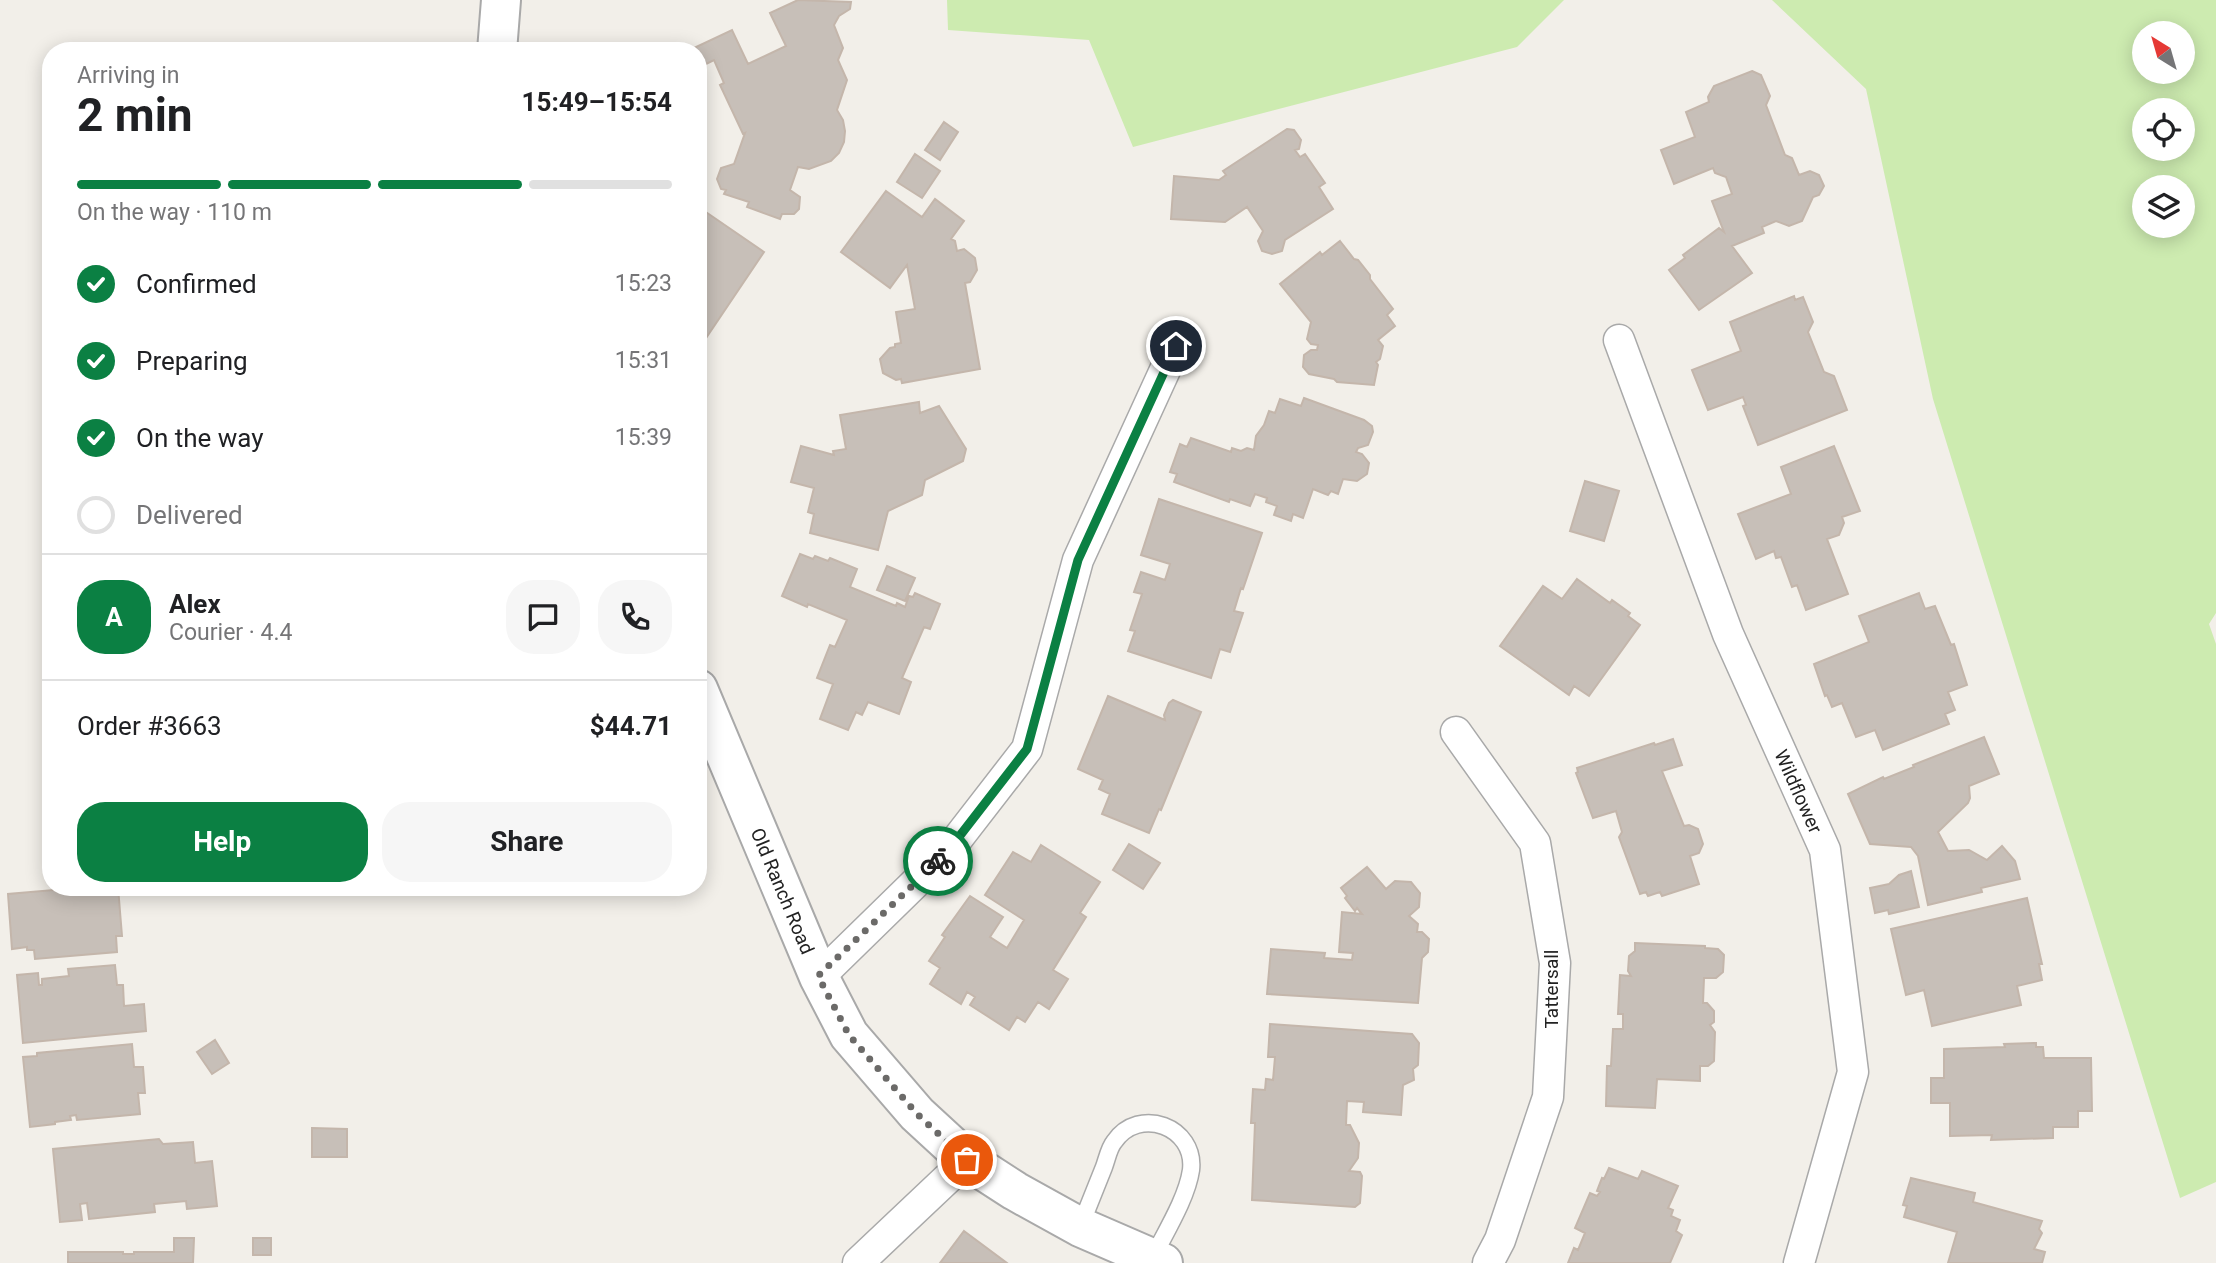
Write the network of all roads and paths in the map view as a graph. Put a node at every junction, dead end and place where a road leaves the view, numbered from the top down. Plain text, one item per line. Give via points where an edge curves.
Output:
1 (500, 0) edge
2 (498, 42) edge
3 (1619, 340) dead end
4 (1176, 346) dead end
5 (707, 711) edge
6 (1456, 732) dead end
7 (818, 976) junction
8 (967, 1160) junction
9 (1080, 1227) junction
10 (1158, 1261) edge
11 (858, 1263) edge
12 (1488, 1263) edge
13 (1798, 1263) edge

1 - 2 street
3 - 13 street, Wildflower via 1728,634 1825,849 1853,1072
4 - 7 street via 1078,560 1027,749 948,851
5 - 7 street, Old Ranch Road
6 - 12 street, Tattersall via 1535,844 1555,963 1548,1097
7 - 8 street, Old Ranch Road via 849,1035 917,1114
8 - 9 street, Old Ranch Road
8 - 11 street
9 - 10 street, Old Ranch Road
9 - 10 lane via 1114,1142 1143,1123 1161,1124 1179,1135 1189,1151 1191,1169

